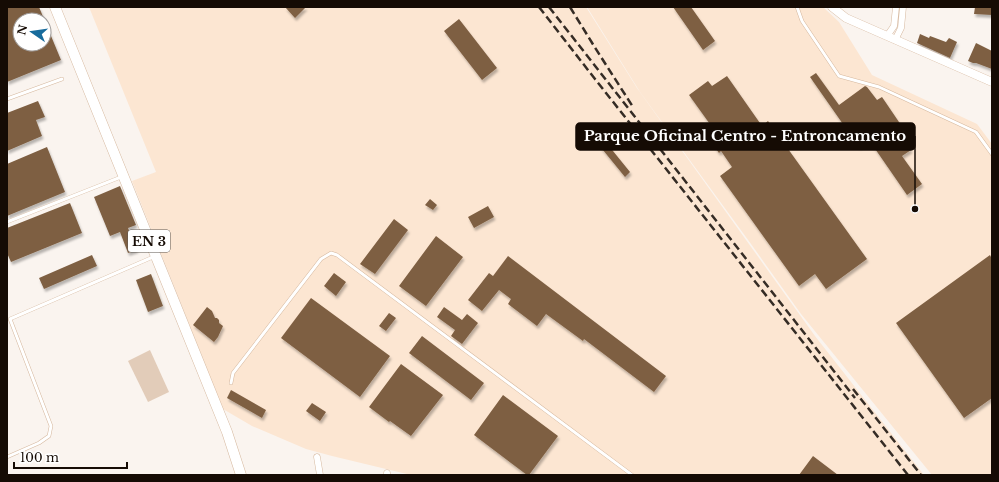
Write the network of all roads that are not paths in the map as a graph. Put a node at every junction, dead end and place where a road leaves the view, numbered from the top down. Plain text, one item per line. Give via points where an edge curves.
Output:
1 (55, 7) edge
2 (797, 7) edge
3 (832, 7) edge
4 (896, 7) edge
5 (903, 7) edge
6 (888, 36) junction
7 (896, 40) junction
8 (62, 78) dead end
9 (992, 82) edge
10 (7, 99) edge
11 (992, 154) edge
12 (123, 176) junction
13 (7, 222) edge
14 (155, 256) junction
15 (9, 319) edge
16 (231, 382) dead end
17 (7, 457) edge
18 (317, 457) dead end
19 (241, 475) edge
20 (320, 475) edge
21 (632, 475) edge

1 - 12 main road, EN 3
2 - 11 lane via 802,21 839,76 879,87 976,132
3 - 6 street via 846,18
4 - 6 street via 894,26
5 - 7 street via 902,28
6 - 7 street
7 - 9 street
8 - 10 lane
12 - 13 lane
12 - 14 main road, EN 3
14 - 15 lane
14 - 19 main road, EN 3 via 227,432
15 - 17 lane via 51,426 49,436
16 - 21 lane via 233,373 306,277 320,260 330,253 338,255
18 - 20 street

